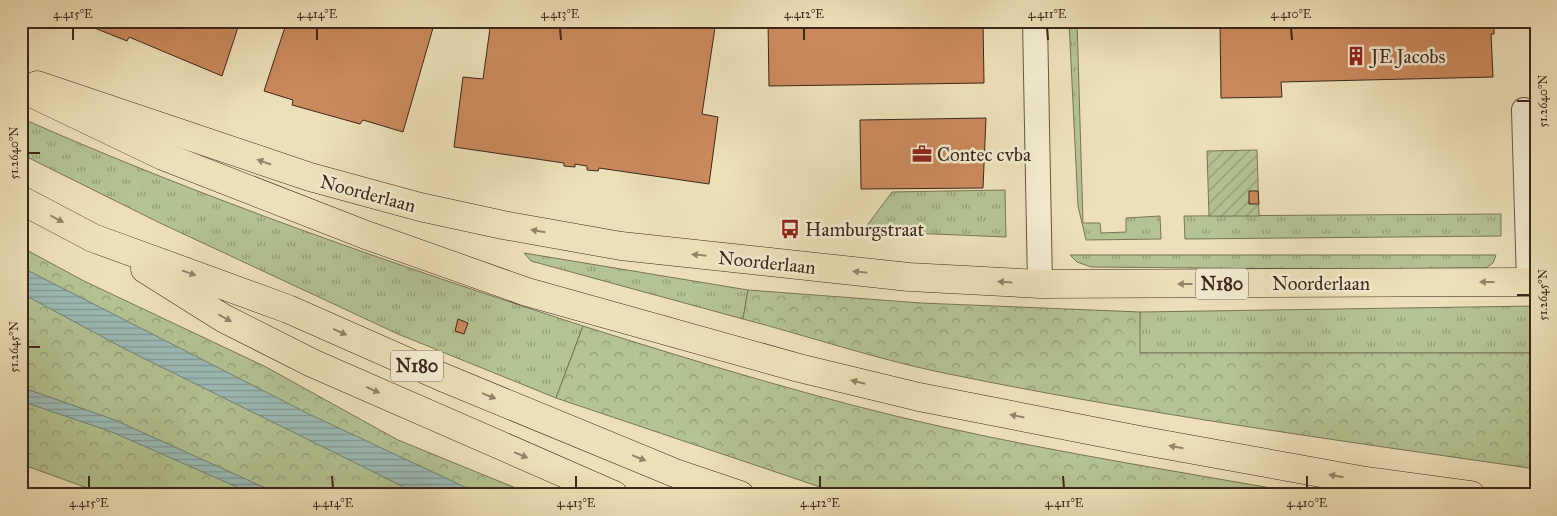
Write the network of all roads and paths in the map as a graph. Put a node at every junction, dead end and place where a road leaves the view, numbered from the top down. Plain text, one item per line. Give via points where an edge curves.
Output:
1 (1035, 21) edge
2 (21, 80) edge
3 (21, 88) edge
4 (1524, 110) dead end
5 (21, 200) edge
6 (94, 238) junction
7 (1532, 282) edge
8 (1040, 284) junction
9 (614, 495) edge
10 (740, 495) edge
11 (1471, 495) edge

1 - 8 street
8 -> 2 main road, Noorderlaan / N180 via 909,276 738,259 621,246 503,225 420,207 310,177
11 -> 3 main road via 1341,477 919,397 799,368 527,292 366,235 163,156
4 - 7 street
5 -> 6 main road, N180
6 -> 9 main road via 224,318 312,363
6 -> 10 main road, N180 via 288,309 442,377 639,458
7 -> 8 main road, Noorderlaan / N180

